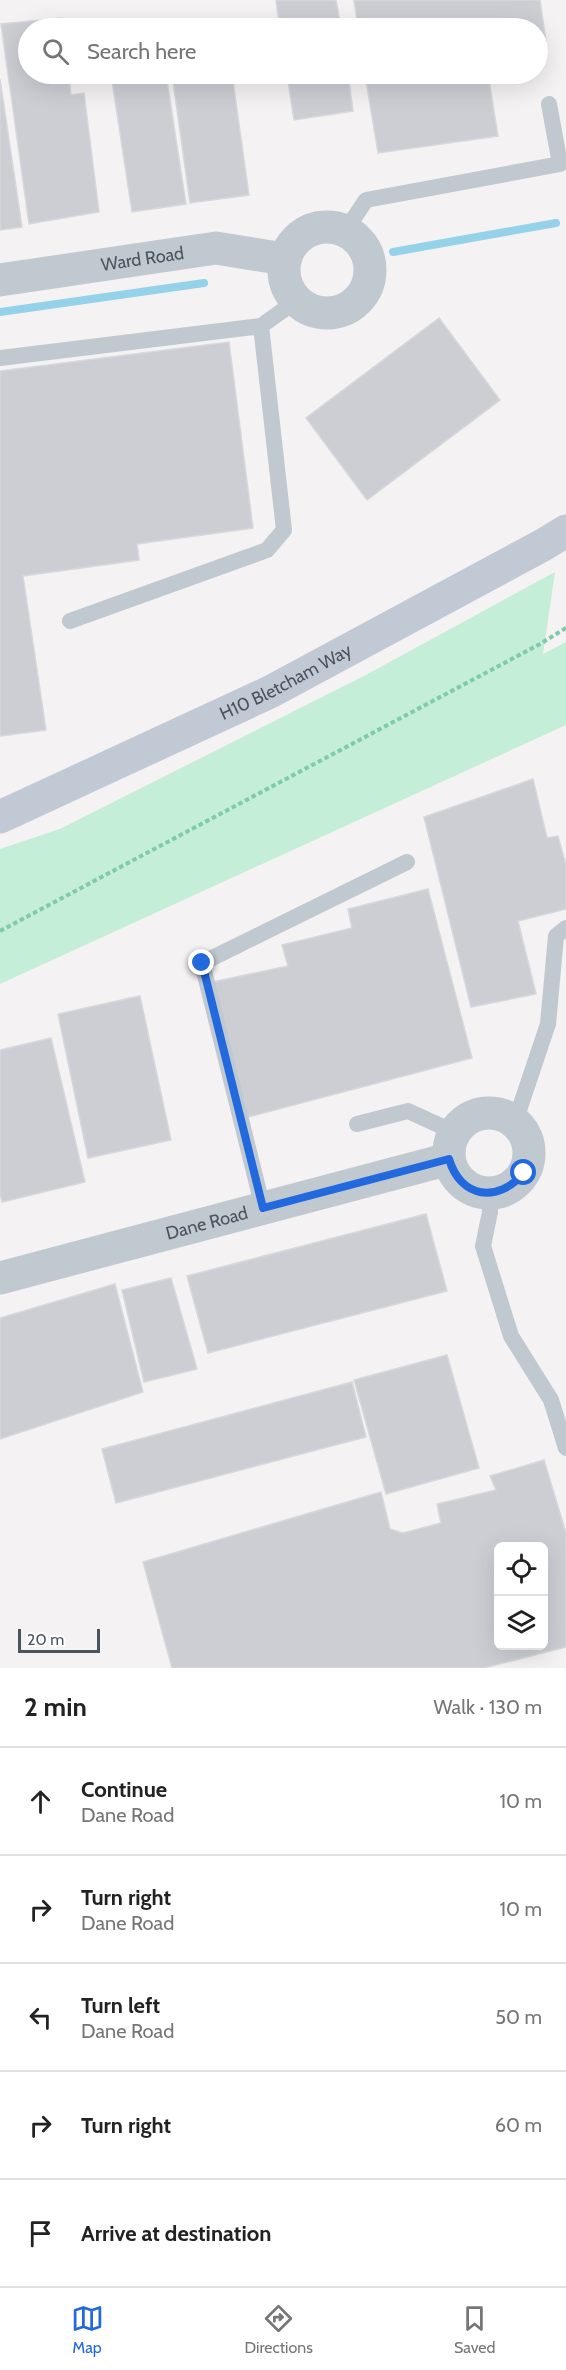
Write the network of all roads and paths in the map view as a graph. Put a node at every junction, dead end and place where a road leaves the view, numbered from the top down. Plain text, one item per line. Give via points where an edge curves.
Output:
1 (549, 104) dead end
2 (346, 230) junction
3 (284, 259) junction
4 (0, 280) edge
5 (296, 301) junction
6 (261, 326) junction
7 (0, 358) edge
8 (554, 538) edge
9 (70, 621) dead end
10 (566, 628) edge
11 (0, 817) edge
12 (407, 862) dead end
13 (566, 928) edge
14 (0, 931) edge
15 (515, 1122) junction
16 (357, 1124) dead end
17 (451, 1146) junction
18 (489, 1193) junction
19 (263, 1208) junction
20 (0, 1278) edge
21 (566, 1448) edge

1 - 2 lane via 560,164 366,200
2 - 3 street via 321,226 308,230 297,237
2 - 5 street via 367,251 369,281 363,295 352,305 330,313 308,310
3 - 4 street, Ward Road via 216,248
3 - 5 street via 287,288
5 - 6 lane
6 - 7 lane
6 - 9 lane via 284,530 267,549
8 - 11 street, H10 Bletcham Way via 270,692
10 - 14 path
12 - 19 lane via 202,963
13 - 15 lane via 556,936 548,1024
15 - 17 street, Dane Road via 503,1115 482,1113 463,1121
15 - 18 street via 529,1145 529,1160 515,1183 503,1191
16 - 17 lane via 408,1111
17 - 18 street via 452,1170 458,1179 477,1192
17 - 19 street, Dane Road
18 - 21 lane via 490,1212 483,1246 511,1336 552,1400
19 - 20 street, Dane Road

